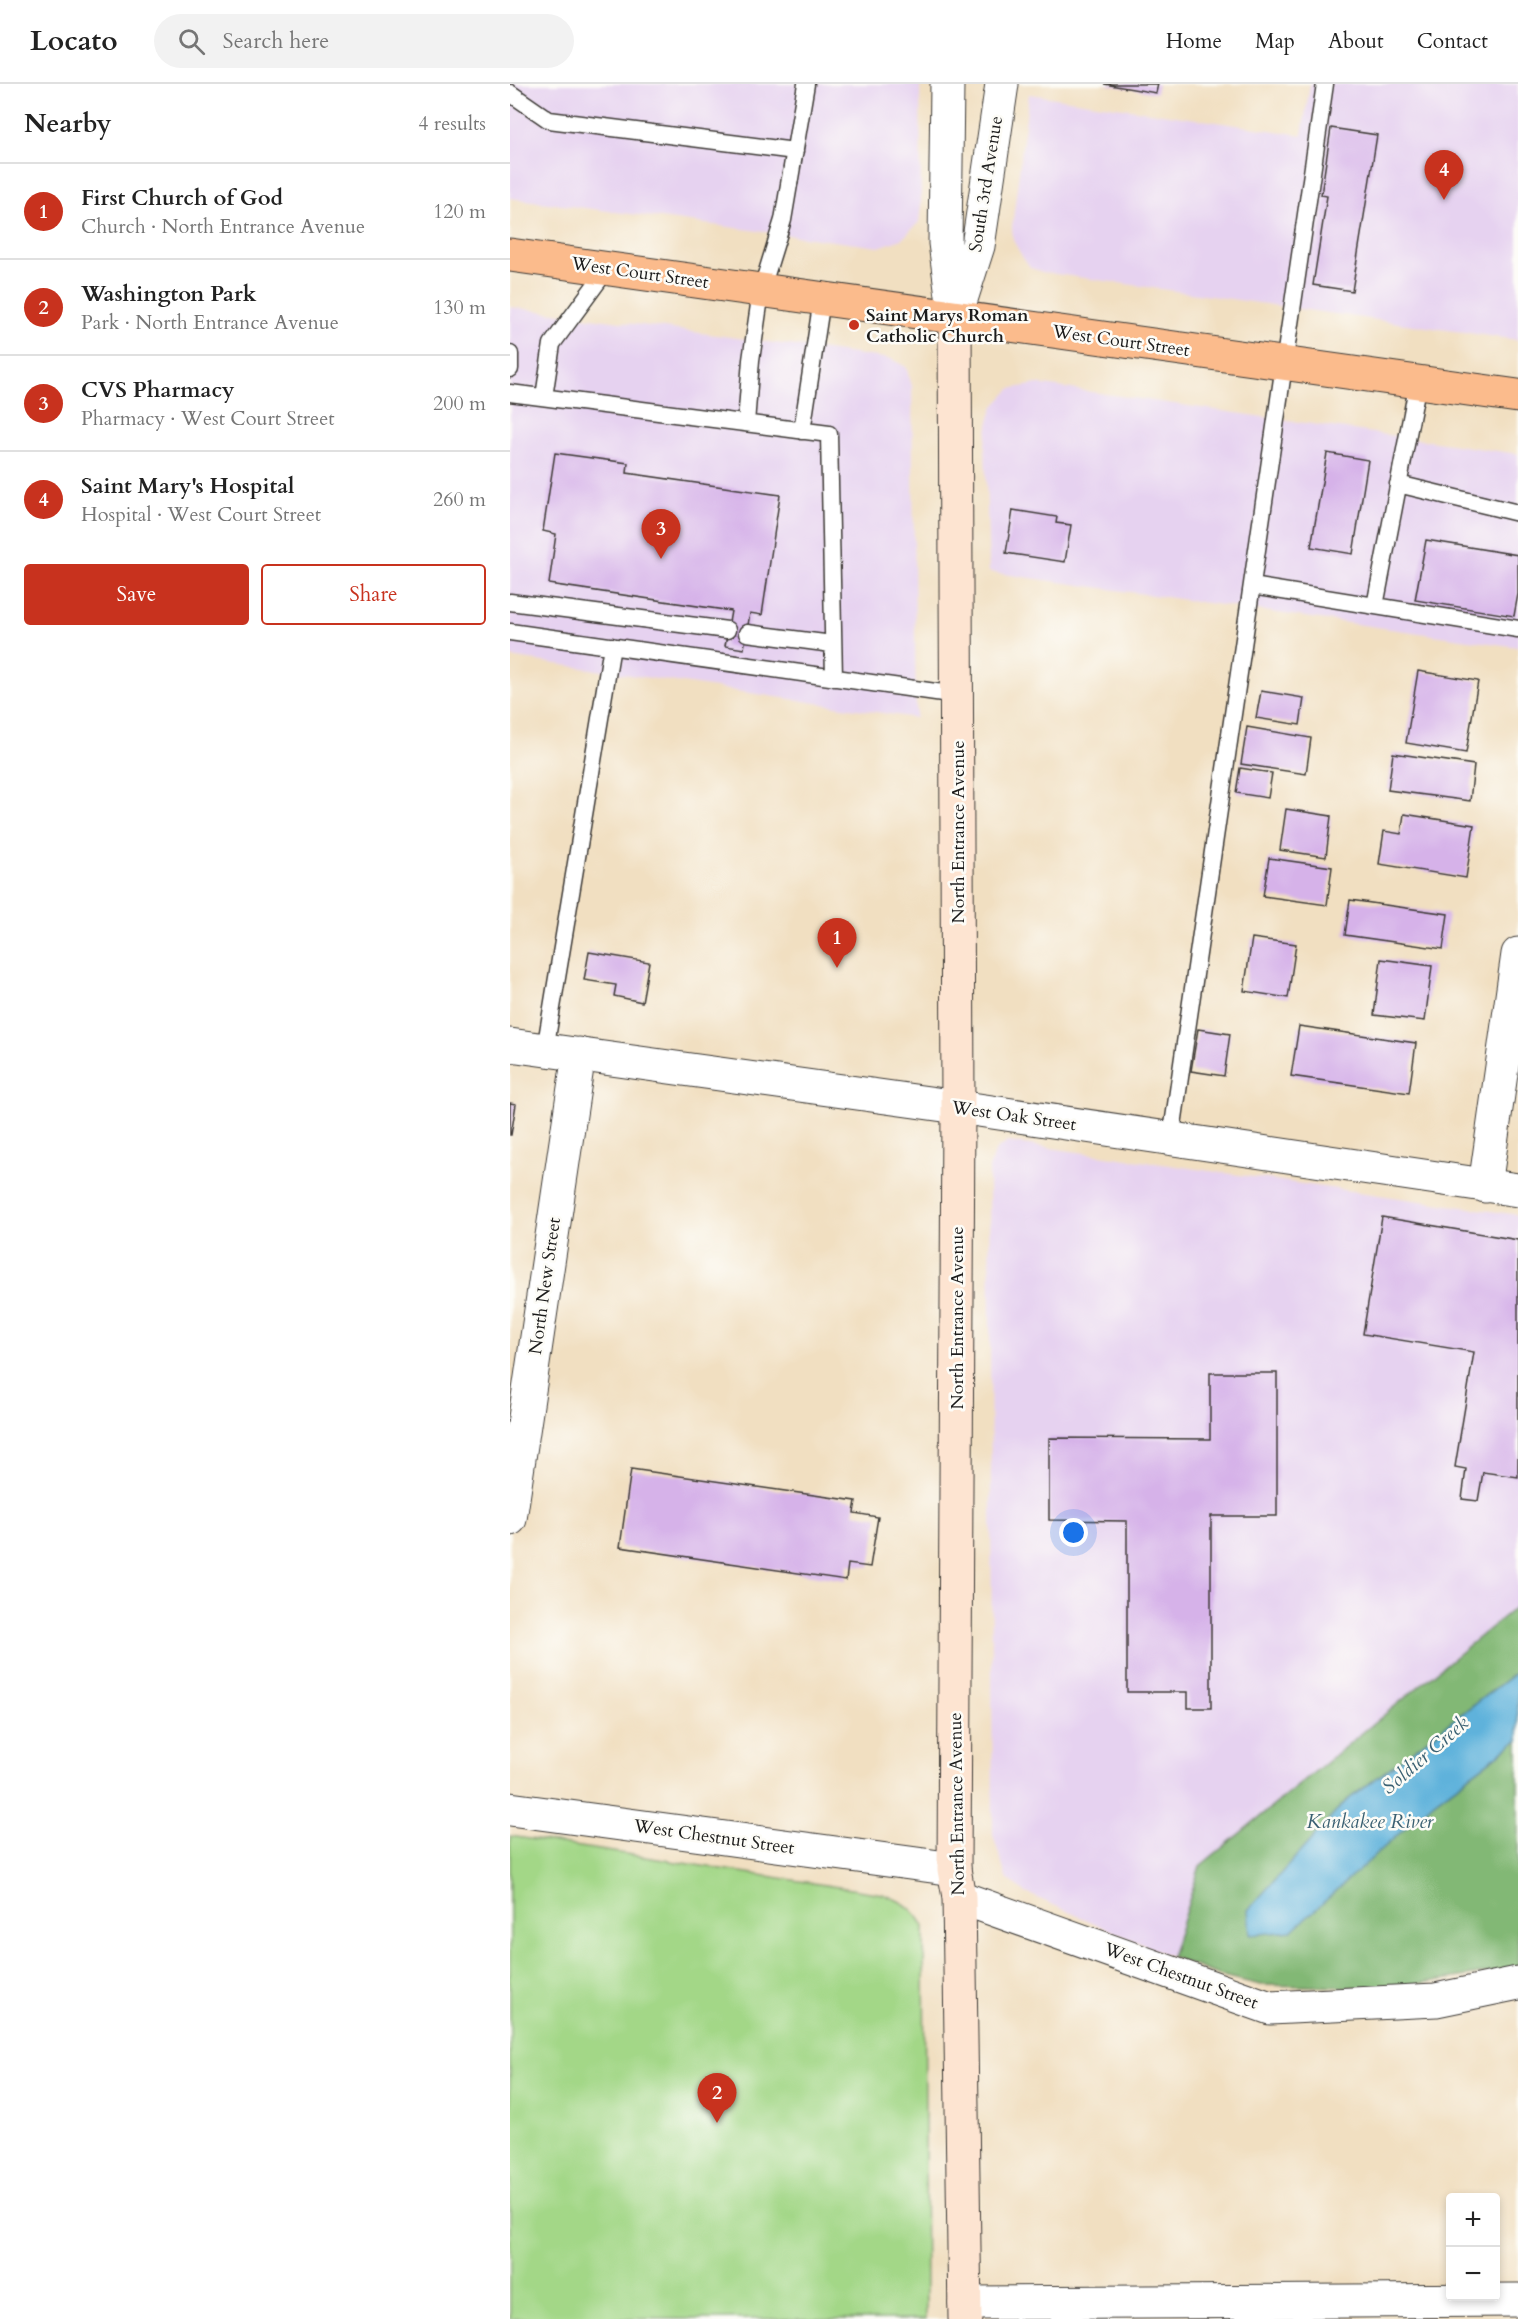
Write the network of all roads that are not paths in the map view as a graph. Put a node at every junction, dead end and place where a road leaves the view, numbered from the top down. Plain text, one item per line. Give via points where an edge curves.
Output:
1 (807, 84) edge
2 (947, 84) edge
3 (1002, 84) edge
4 (1325, 84) edge
5 (510, 93) edge
6 (795, 151) junction
7 (510, 255) edge
8 (607, 269) junction
9 (761, 291) junction
10 (822, 299) junction
11 (955, 318) junction
12 (510, 354) edge
13 (1285, 364) junction
14 (510, 369) edge
15 (1418, 382) junction
16 (510, 393) edge
17 (1518, 396) edge
18 (544, 397) junction
19 (746, 423) junction
20 (802, 431) junction
21 (1398, 484) junction
22 (1518, 513) edge
23 (1252, 586) junction
24 (510, 602) edge
25 (1375, 606) junction
26 (1518, 629) edge
27 (728, 630) dead end
28 (510, 632) edge
29 (747, 633) dead end
30 (832, 644) junction
31 (612, 646) junction
32 (834, 678) junction
33 (957, 695) junction
34 (1518, 954) edge
35 (510, 1045) edge
36 (545, 1050) junction
37 (579, 1054) junction
38 (958, 1107) junction
39 (1171, 1139) junction
40 (1485, 1185) junction
41 (1518, 1190) edge
42 (510, 1519) edge
43 (510, 1809) edge
44 (957, 1883) junction
45 (1518, 1983) edge
46 (1518, 2300) edge
47 (1280, 2310) edge
48 (965, 2311) edge

1 - 6 lane
2 - 11 street via 945,243
3 - 11 street, South 3rd Avenue via 978,246
4 - 13 lane
5 - 6 lane via 549,120
6 - 9 lane via 783,220
7 - 8 main road, West Court Street
8 - 9 main road, West Court Street
8 - 18 lane via 552,344
9 - 10 main road, West Court Street
9 - 19 lane
10 - 11 main road, West Court Street
10 - 20 lane
11 - 13 main road, West Court Street
11 - 33 main road, North Entrance Avenue
12 - 14 lane
13 - 15 main road, West Court Street
13 - 23 lane
15 - 17 main road, West Court Street
15 - 21 lane
16 - 18 lane
18 - 19 lane
19 - 20 lane
20 - 30 lane via 829,434
21 - 22 lane
21 - 25 lane
23 - 25 lane
23 - 39 lane
24 - 27 lane
25 - 26 lane
28 - 31 lane
29 - 30 lane
30 - 32 lane
31 - 32 lane
31 - 36 lane
32 - 33 lane
33 - 38 main road, North Entrance Avenue
34 - 40 street
35 - 36 street, West Oak Street
36 - 37 street, West Oak Street
37 - 38 street, West Oak Street
37 - 42 street, North New Street
38 - 39 street, West Oak Street
38 - 44 main road, North Entrance Avenue
39 - 40 street, West Oak Street
40 - 41 street, West Oak Street
43 - 44 street, West Chestnut Street
44 - 45 street, West Chestnut Street via 1270,2008 1436,2000
44 - 48 main road, North Entrance Avenue
46 - 47 street
47 - 48 street

